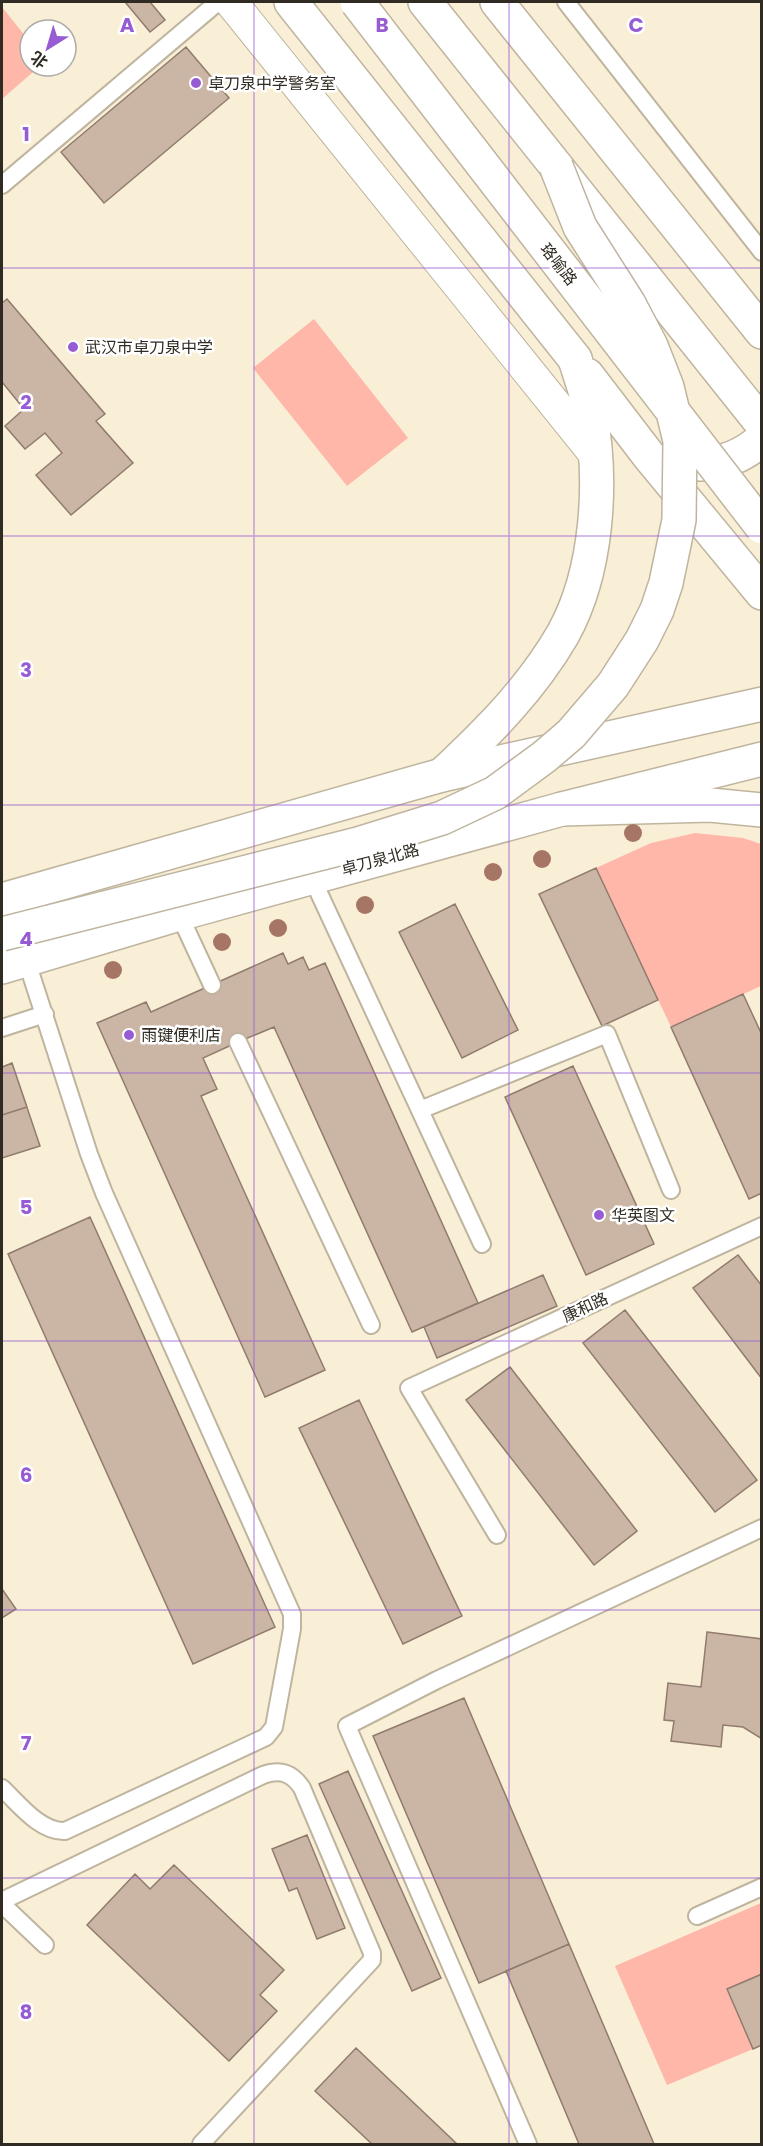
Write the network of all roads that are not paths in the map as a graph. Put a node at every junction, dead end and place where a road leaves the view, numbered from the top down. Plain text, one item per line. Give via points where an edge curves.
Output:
1 (218, 2) edge
2 (231, 2) edge
3 (291, 2) edge
4 (357, 2) edge
5 (425, 2) edge
6 (498, 2) edge
7 (566, 2) edge
8 (556, 166) junction
9 (2, 185) edge
10 (762, 252) edge
11 (762, 332) edge
12 (575, 359) junction
13 (762, 424) edge
14 (762, 439) edge
15 (595, 454) junction
16 (648, 456) junction
17 (762, 526) edge
18 (762, 592) edge
19 (762, 704) edge
20 (762, 759) edge
21 (442, 775) junction
22 (562, 808) junction
23 (762, 810) edge
24 (312, 878) junction
25 (2, 900) edge
26 (179, 914) junction
27 (2, 934) edge
28 (14, 963) edge
29 (212, 985) dead end
30 (45, 1014) junction
31 (2, 1028) edge
32 (238, 1042) dead end
33 (420, 1110) junction
34 (671, 1190) dead end
35 (762, 1226) edge
36 (482, 1244) dead end
37 (370, 1325) dead end
38 (762, 1528) edge
39 (497, 1535) dead end
40 (2, 1788) edge
41 (762, 1887) edge
42 (2, 1902) edge
43 (697, 1916) dead end
44 (45, 1945) dead end
45 (201, 2145) edge
46 (528, 2145) edge

1 - 9 lane
2 - 15 street
3 - 12 main road
4 - 17 main road, 珞喻路, bridge
5 - 8 main road
6 - 11 main road
7 - 10 lane
8 - 13 main road, bridge
8 - 27 main road, bridge via 580,227 651,346 667,387 680,441 679,520 666,583 642,640 613,685 571,734 544,757 495,793 442,819 347,847
12 - 15 main road via 590,410
12 - 16 main road
14 - 16 main road via 738,456 716,463 697,465
15 - 21 main road via 596,493 588,568 578,603 564,632 529,684 486,735
16 - 18 main road
19 - 21 main road
20 - 22 main road, 卓刀泉北路
21 - 25 main road
22 - 23 main road via 710,805
22 - 24 main road, 卓刀泉北路
24 - 26 main road, 卓刀泉北路
24 - 33 lane
26 - 28 main road, 卓刀泉北路
26 - 29 lane
28 - 30 lane
30 - 31 lane
30 - 40 lane via 104,1193 292,1614 292,1629 274,1727 266,1737 65,1832 56,1832 40,1823
32 - 37 lane
33 - 34 lane via 607,1034
33 - 36 lane
35 - 39 lane, 康和路 via 409,1388
38 - 46 lane via 347,1726
41 - 43 lane
42 - 44 lane
42 - 45 lane via 263,1775 285,1772 296,1779 372,1960

